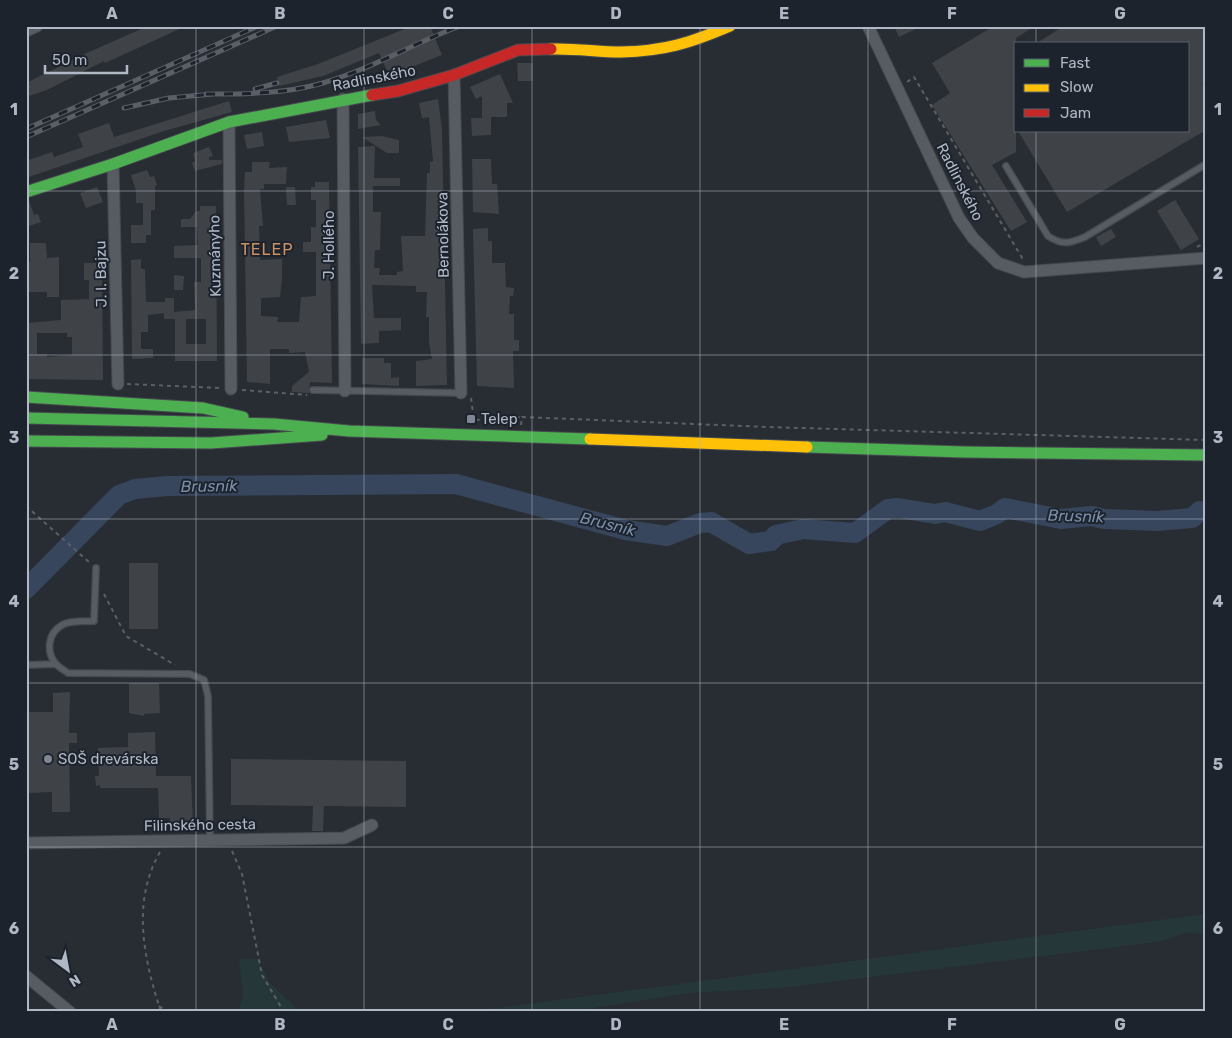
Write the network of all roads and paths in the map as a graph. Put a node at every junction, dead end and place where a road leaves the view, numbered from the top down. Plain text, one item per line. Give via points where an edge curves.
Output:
1 (37, 26) edge
2 (730, 26) edge
3 (868, 26) edge
4 (26, 32) edge
5 (454, 75) junction
6 (343, 100) junction
7 (229, 122) junction
8 (113, 164) junction
9 (1206, 164) edge
10 (1006, 166) dead end
11 (26, 192) edge
12 (1206, 258) edge
13 (118, 384) joint
14 (231, 389) junction
15 (313, 390) joint
16 (345, 391) junction
17 (466, 396) junction
18 (26, 397) edge
19 (522, 417) dead end
20 (26, 418) edge
21 (274, 424) junction
22 (349, 431) junction
23 (26, 441) edge
24 (1206, 455) edge
25 (26, 506) edge
26 (96, 568) joint
27 (101, 586) dead end
28 (56, 664) junction
29 (26, 665) edge
30 (190, 674) junction
31 (372, 825) dead end
32 (227, 839) junction
33 (167, 840) junction
34 (210, 840) junction
35 (26, 843) edge
36 (26, 976) edge
37 (159, 1006) junction
38 (70, 1012) edge
39 (161, 1012) edge
40 (167, 1012) edge
41 (284, 1012) edge

1 - 4 street
2 - 5 main road, Radlinského via 691,44 671,48 621,52 565,48 518,50
3 - 12 street, Radlinského via 959,218 973,238 998,263 1017,271 1040,272
5 - 6 main road, Radlinského via 398,91
5 - 17 street, Bernolákova
6 - 7 main road, Radlinského
6 - 16 street, J. Hollého
7 - 8 main road, Radlinského
7 - 14 street, Kuzmányho
8 - 11 main road, Radlinského
8 - 13 street, J. I. Bajzu
9 - 10 lane via 1068,244 1058,243 1048,236
13 - 14 path
14 - 15 path via 282,392 292,396 311,394
15 - 16 lane
16 - 17 lane
17 - 19 path via 474,420
18 - 21 main road via 203,408
20 - 21 main road
21 - 22 main road
22 - 23 main road via 288,439 170,444
22 - 24 main road via 964,452
25 - 26 path
26 - 28 lane via 94,621 64,624 57,629 50,639 50,651
27 - 30 path via 126,636
28 - 29 lane
28 - 30 lane via 68,672
30 - 34 lane via 204,680 208,696
31 - 32 street, Filinského cesta via 344,838
32 - 34 street, Filinského cesta
32 - 41 path via 242,874 262,975
33 - 34 street, Filinského cesta
33 - 35 street, Filinského cesta
33 - 37 path via 151,869 142,916 145,959
36 - 38 street
37 - 39 path
37 - 40 path

